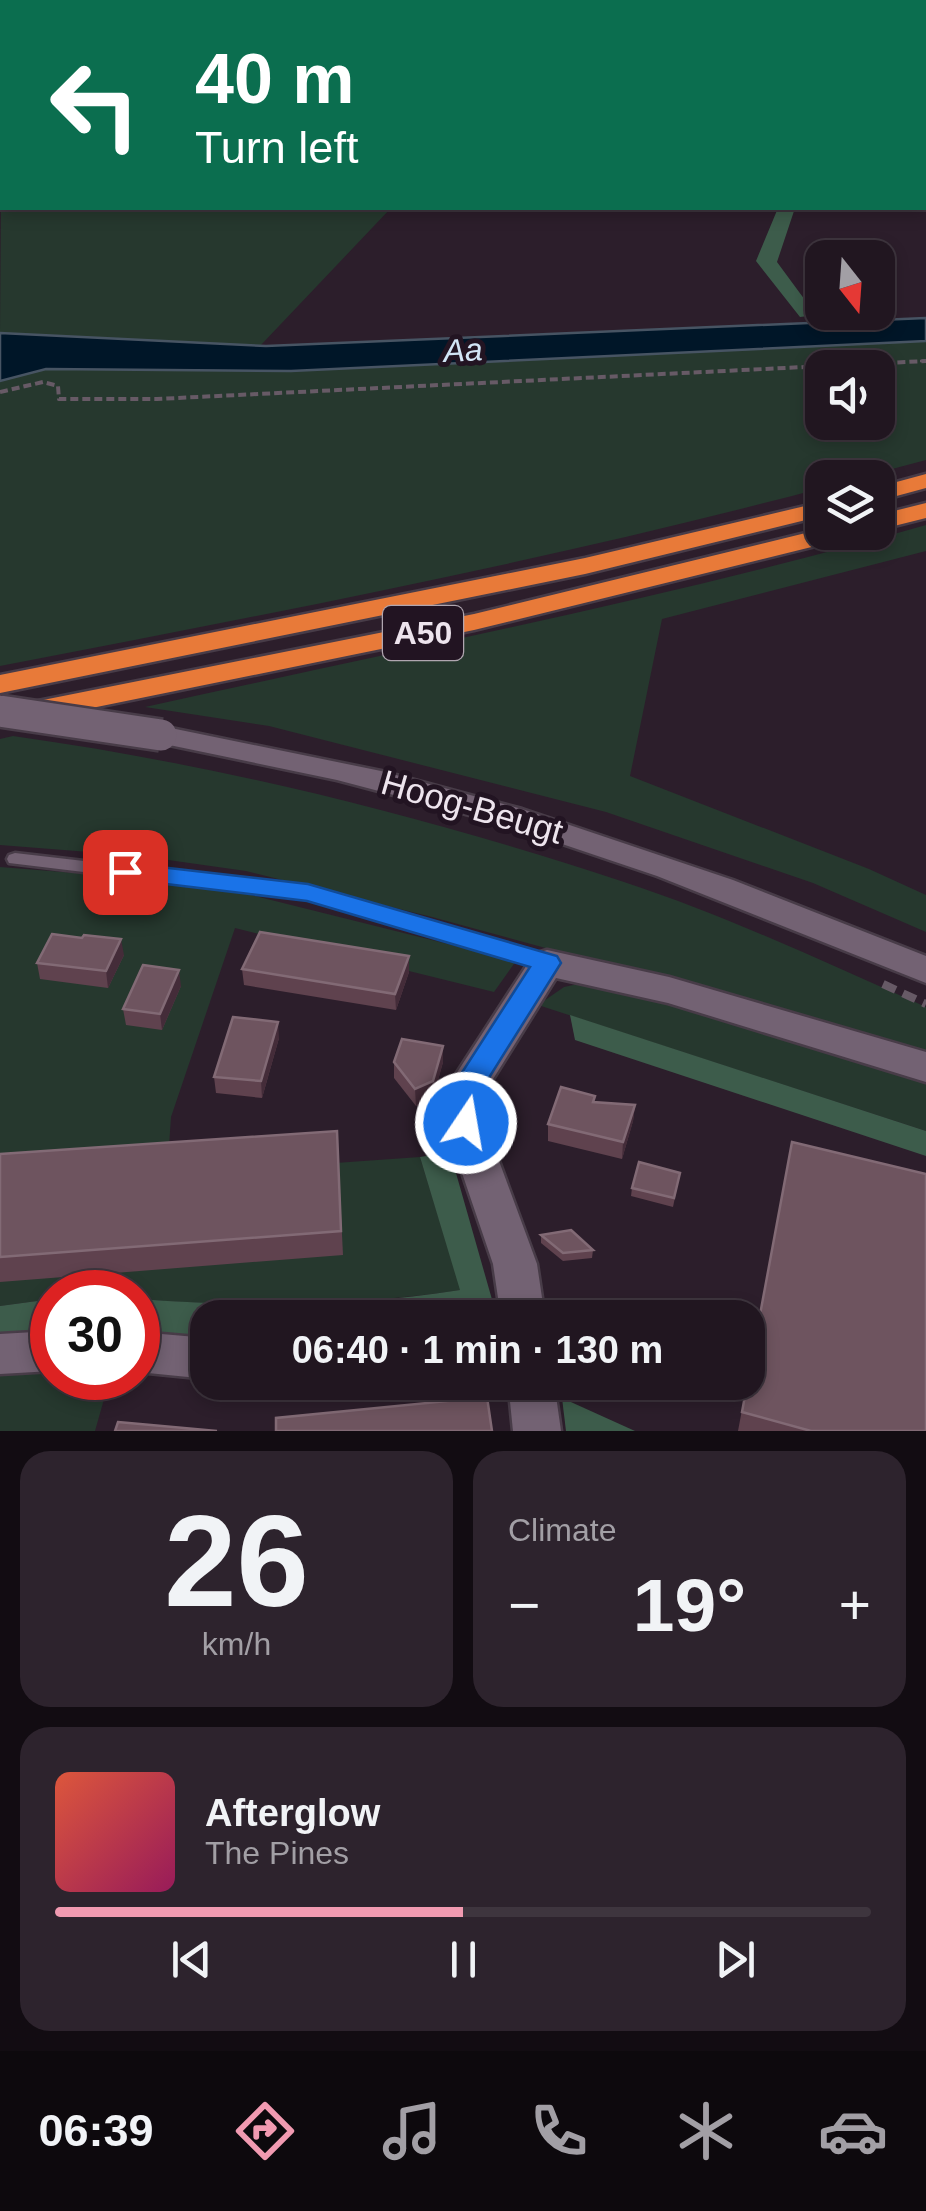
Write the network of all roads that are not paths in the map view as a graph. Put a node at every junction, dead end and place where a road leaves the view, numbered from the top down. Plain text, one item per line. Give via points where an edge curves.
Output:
1 (926, 481) edge
2 (895, 489) edge
3 (926, 510) edge
4 (805, 513) edge
5 (895, 518) edge
6 (805, 541) edge
7 (0, 684) edge
8 (0, 714) edge
9 (15, 860) dead end
10 (547, 963) junction
11 (926, 970) edge
12 (926, 1066) edge
13 (520, 1300) edge
14 (30, 1352) edge
15 (0, 1354) edge
16 (160, 1354) edge
17 (190, 1356) edge
18 (533, 1400) edge
19 (536, 1431) edge

1 - 2 highway
3 - 5 highway
4 - 7 highway, A50 via 585,566
6 - 8 highway, A50 via 474,622
8 - 11 street, Hoog-Beugt, bridge via 161,735 370,778 510,816 673,869
9 - 10 lane via 308,893
10 - 12 street via 669,990
10 - 13 street via 465,1091 466,1123 515,1264
14 - 15 street
16 - 17 street
18 - 19 street

